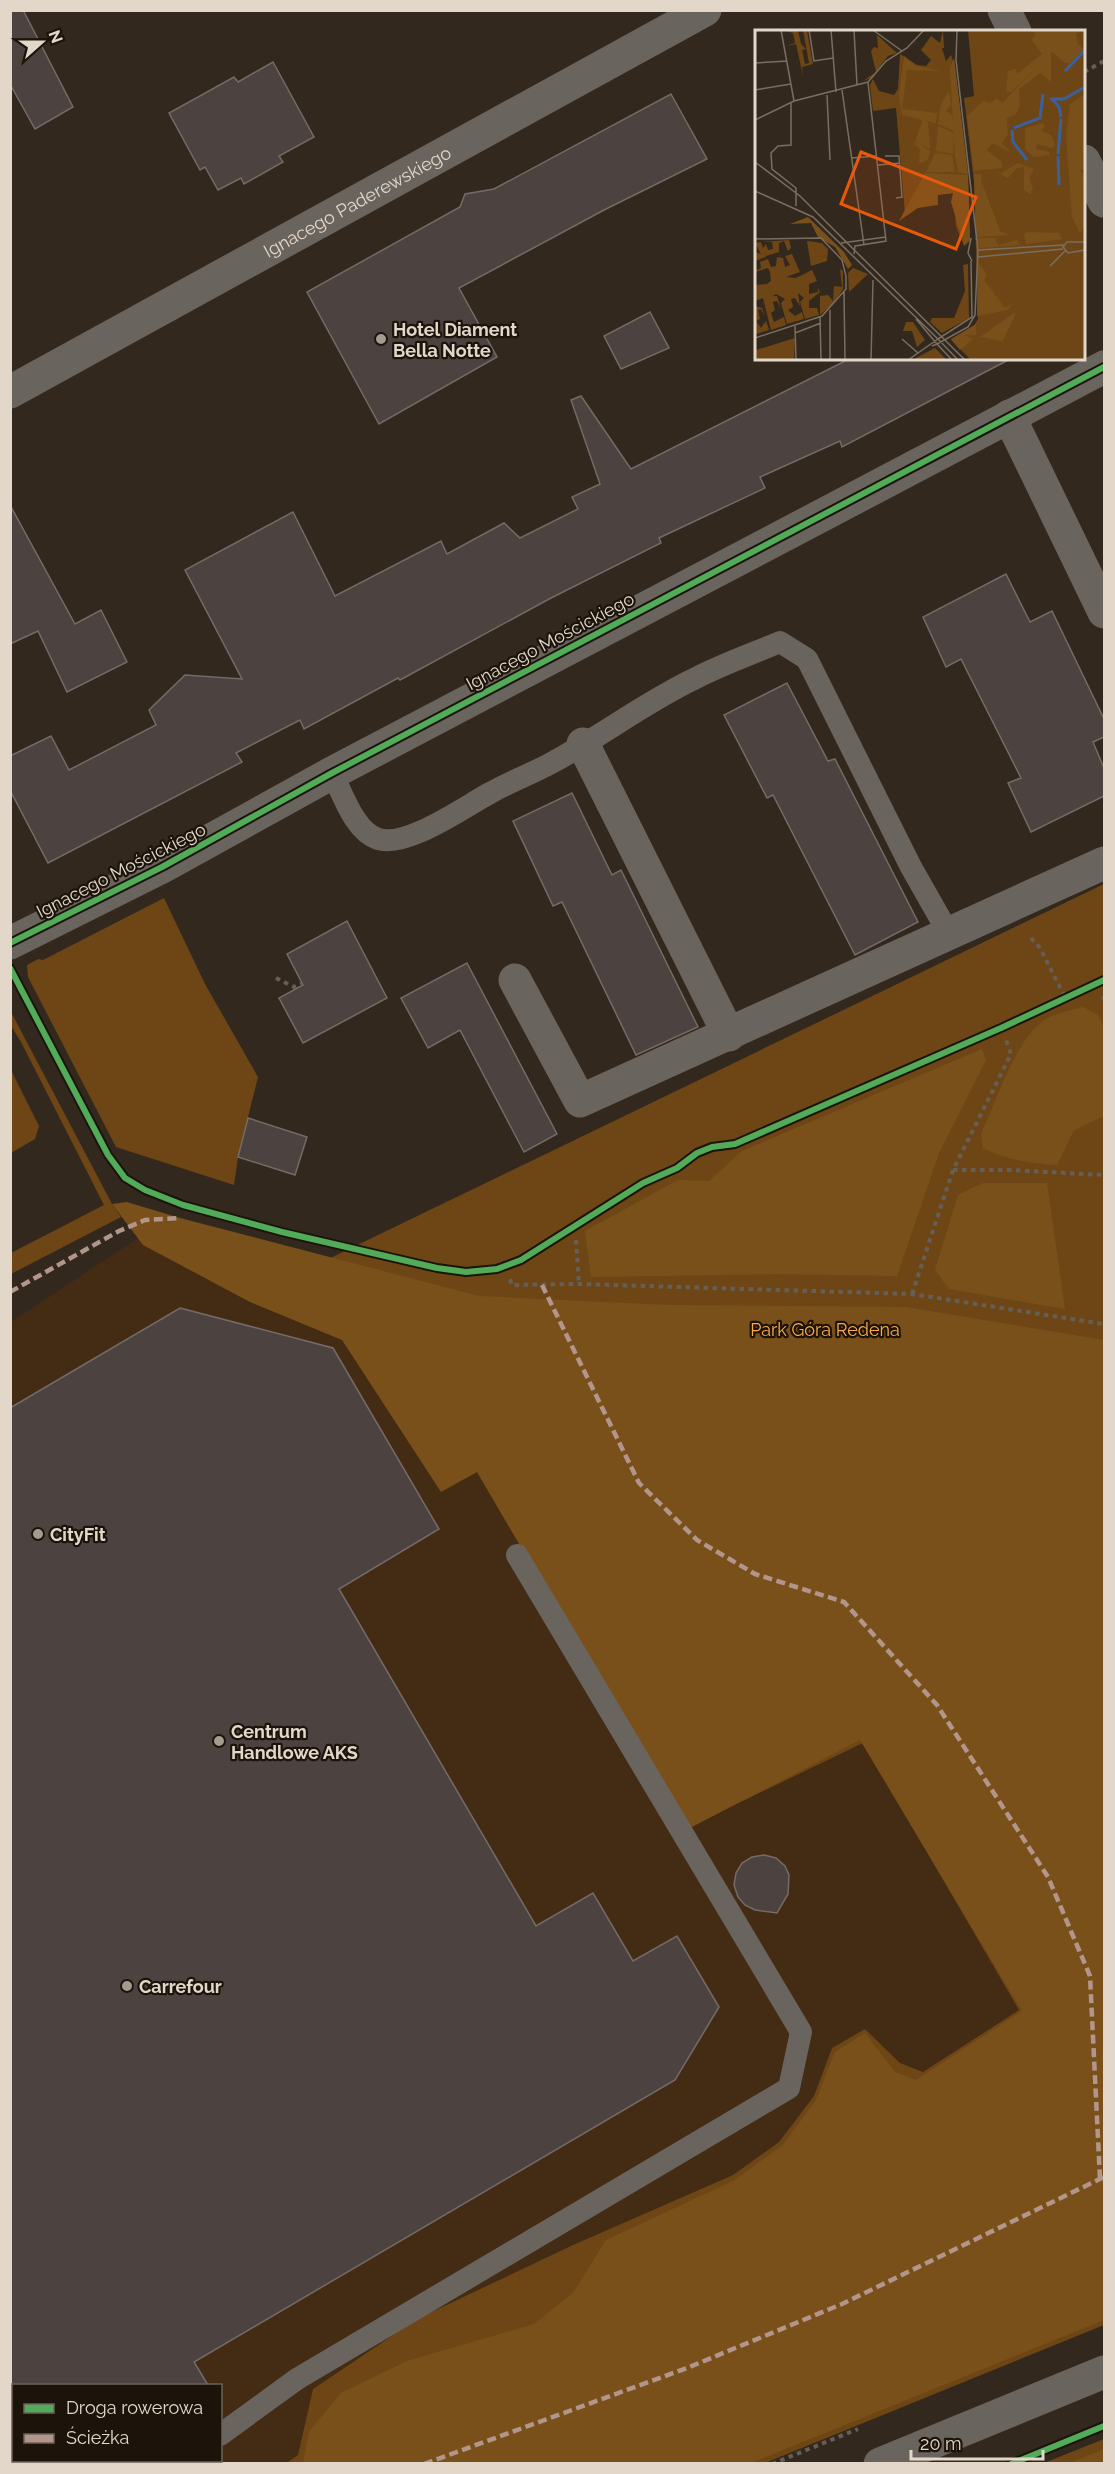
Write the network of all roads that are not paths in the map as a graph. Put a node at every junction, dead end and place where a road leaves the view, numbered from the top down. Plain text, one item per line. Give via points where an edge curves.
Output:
1 (705, 10) edge
2 (1004, 10) edge
3 (1014, 30) edge
4 (1085, 165) edge
5 (1104, 201) edge
6 (1104, 366) edge
7 (10, 392) edge
8 (1009, 416) junction
9 (1104, 612) edge
10 (583, 744) junction
11 (332, 773) junction
12 (1104, 863) edge
13 (949, 934) junction
14 (10, 943) edge
15 (515, 980) dead end
16 (729, 1035) junction
17 (517, 1555) dead end
18 (1104, 2372) edge
19 (222, 2434) edge
20 (880, 2463) edge

1 - 7 street, Ignacego Paderewskiego
2 - 3 street
4 - 5 street
6 - 8 street, Ignacego Mościckiego
8 - 9 street
8 - 11 street, Ignacego Mościckiego
10 - 11 lane via 417,834 393,840 368,833 355,818
10 - 13 lane via 696,678 780,642 807,659 911,867
10 - 16 street
11 - 14 street, Ignacego Mościckiego via 162,867
12 - 13 street
13 - 16 street
15 - 16 street via 580,1101
17 - 19 lane via 801,2032 789,2088 297,2379
18 - 20 street

